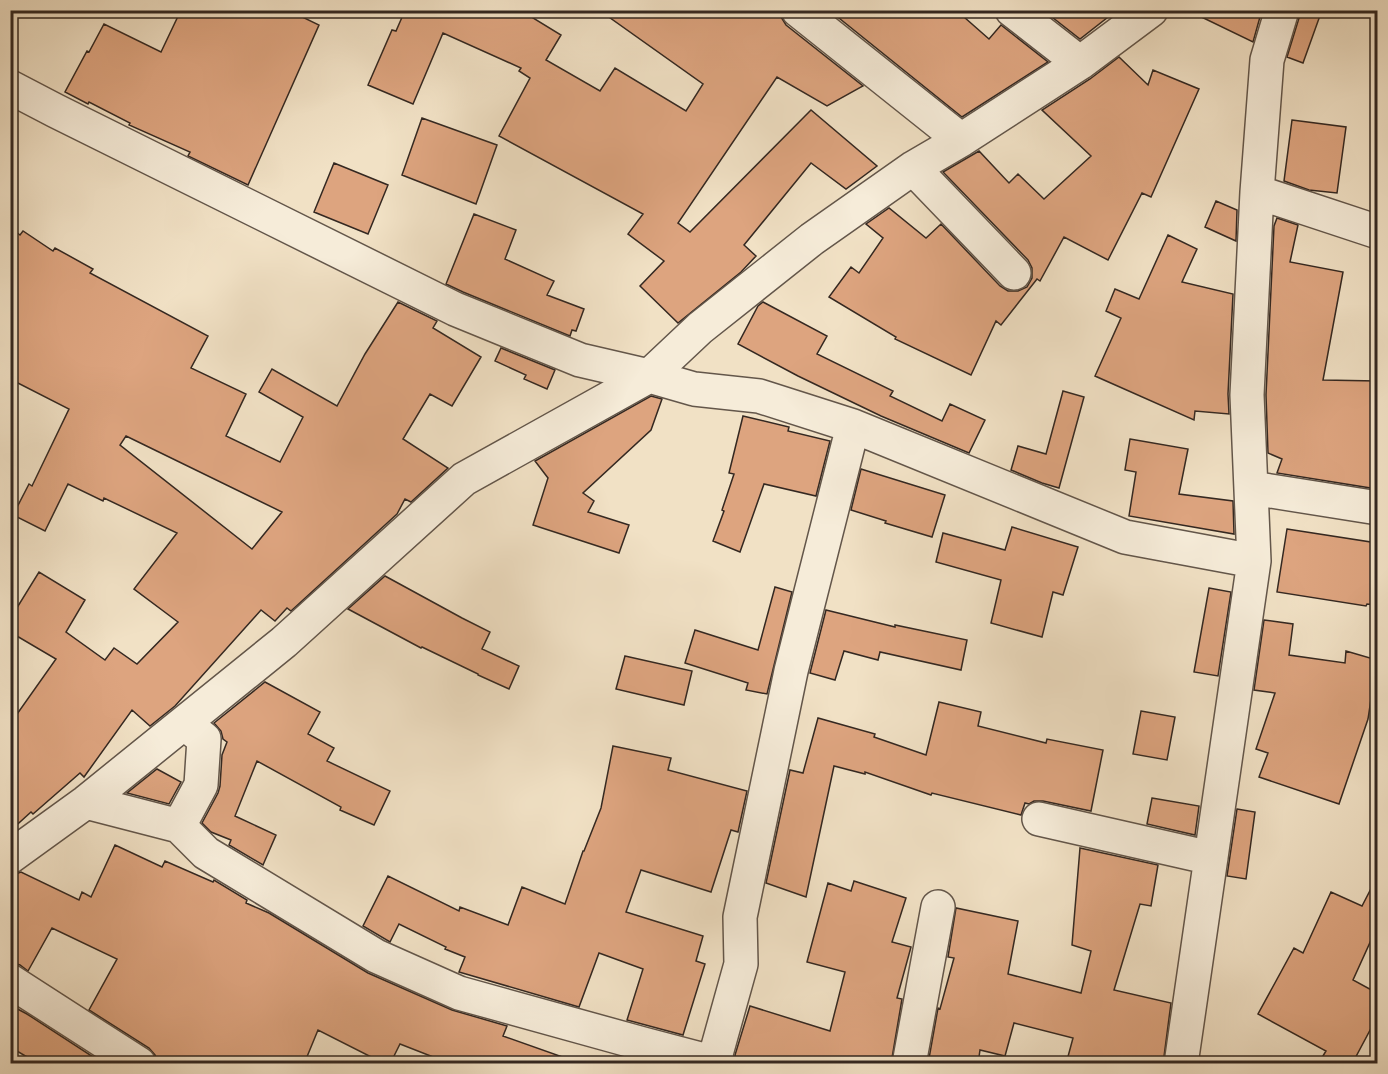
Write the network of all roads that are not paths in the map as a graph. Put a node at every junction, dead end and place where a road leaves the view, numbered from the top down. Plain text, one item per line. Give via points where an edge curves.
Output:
1 (798, 10) edge
2 (1012, 10) edge
3 (1151, 10) edge
4 (1282, 10) edge
5 (1080, 63) junction
6 (10, 87) edge
7 (961, 140) junction
8 (913, 168) junction
9 (1257, 192) junction
10 (1377, 232) edge
11 (1014, 273) dead end
12 (650, 376) junction
13 (853, 426) junction
14 (1252, 488) junction
15 (1377, 508) edge
16 (1254, 561) junction
17 (184, 723) junction
18 (86, 801) junction
19 (1039, 819) dead end
20 (179, 826) junction
21 (10, 857) edge
22 (1211, 858) junction
23 (938, 907) dead end
24 (10, 981) edge
25 (717, 1062) edge
26 (139, 1064) edge
27 (909, 1064) edge
28 (1181, 1064) edge

1 - 7 street
2 - 5 street
3 - 5 street
4 - 9 street via 1267,60
5 - 7 street
6 - 12 street via 455,309 580,360
7 - 8 street
8 - 11 street
8 - 12 street via 812,239 699,328
9 - 10 street
9 - 14 street via 1247,395
12 - 13 street via 694,389 759,396
12 - 17 street via 464,479 284,642
13 - 16 street via 1125,537
13 - 25 street via 790,671 740,916 741,964
14 - 15 street
14 - 16 street
16 - 22 street
17 - 18 street
17 - 20 street via 204,739 201,785
18 - 20 street
18 - 21 street
19 - 22 street
20 - 25 street via 206,853 376,956 459,993
22 - 28 street
23 - 27 street
24 - 26 street

